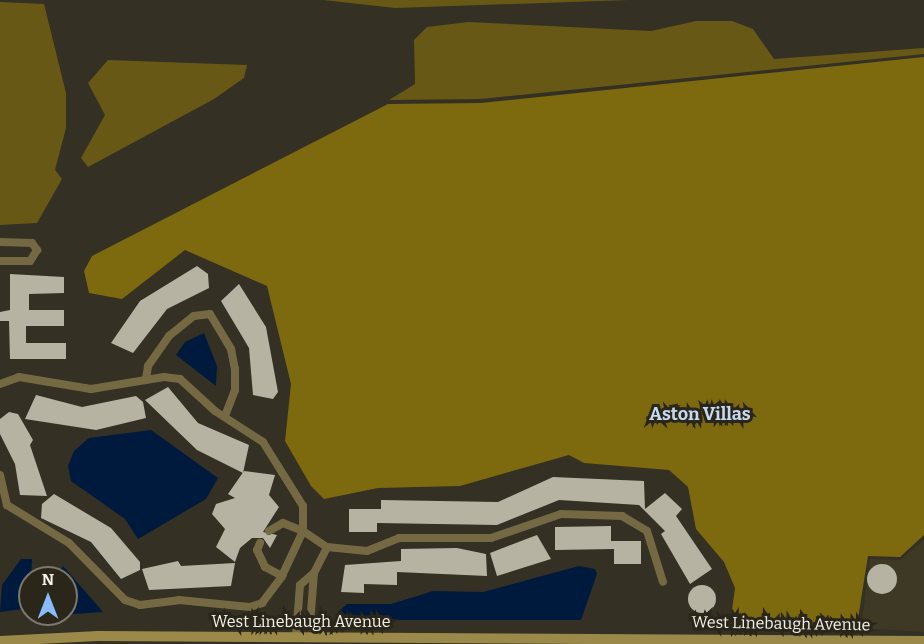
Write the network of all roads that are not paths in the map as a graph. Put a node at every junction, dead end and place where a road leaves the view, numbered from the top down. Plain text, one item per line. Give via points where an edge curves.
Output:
1 (0, 242) edge
2 (0, 261) edge
3 (146, 379) junction
4 (0, 384) edge
5 (225, 416) junction
6 (0, 475) edge
7 (269, 531) dead end
8 (303, 531) junction
9 (260, 543) dead end
10 (327, 547) junction
11 (314, 573) junction
12 (282, 576) junction
13 (663, 582) dead end
14 (310, 624) joint
15 (296, 636) junction
16 (328, 637) junction
17 (601, 639) junction
18 (0, 640) edge
19 (924, 641) edge
20 (882, 642) edge
21 (698, 644) edge

1 - 2 street via 32,243 37,250 30,261
3 - 4 street via 91,389 19,377
3 - 5 street via 180,379
3 - 5 street via 148,366 169,336 194,316 210,314 231,349 236,369 236,390
5 - 8 street via 263,442 303,506
6 - 12 street via 7,505 69,543 124,600 140,605 179,600 250,607 271,596
7 - 8 street via 284,523
8 - 10 street
8 - 12 street
9 - 12 street via 257,550 265,567
10 - 11 street
10 - 13 street via 367,551 399,538 491,538 561,514 622,516 647,531
11 - 14 street
11 - 15 street via 300,585
14 - 16 main road
15 - 16 main road, West Linebaugh Avenue
15 - 18 main road, West Linebaugh Avenue
16 - 17 main road, West Linebaugh Avenue
17 - 20 main road, West Linebaugh Avenue
17 - 21 main road, West Linebaugh Avenue
19 - 20 main road, West Linebaugh Avenue

